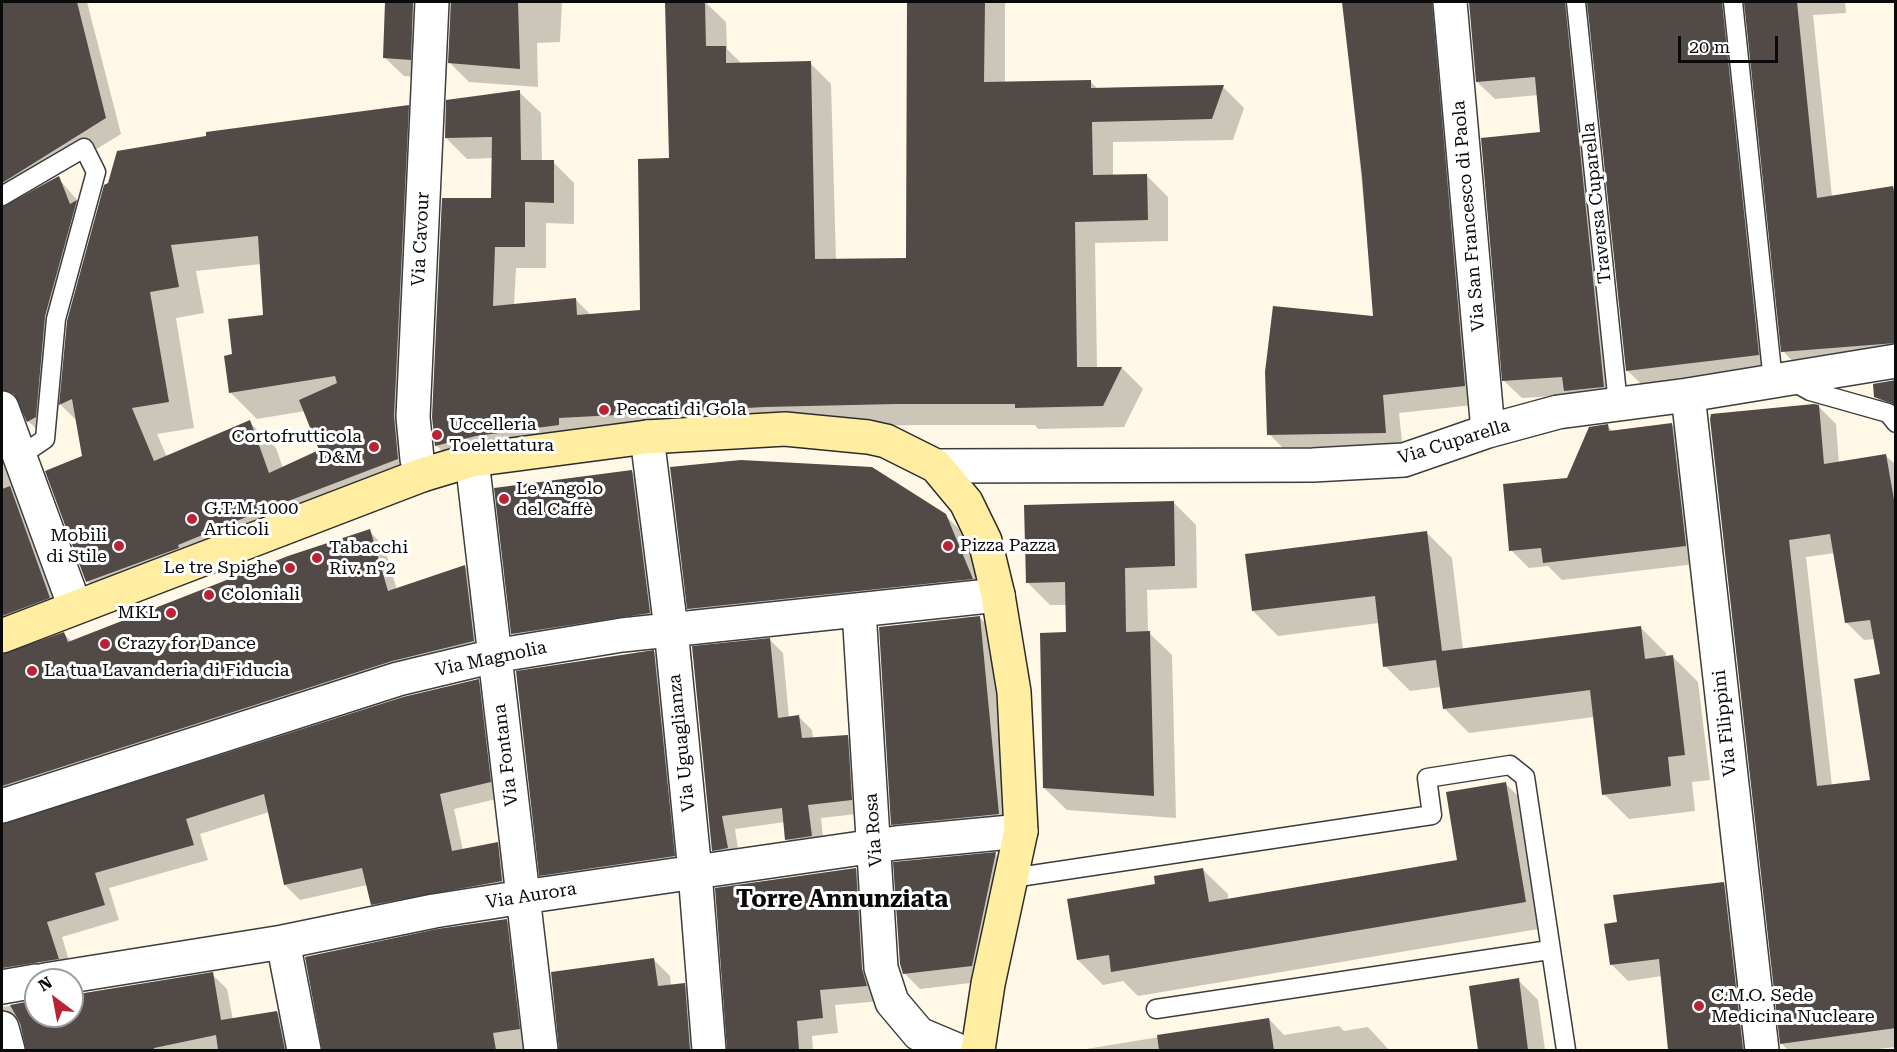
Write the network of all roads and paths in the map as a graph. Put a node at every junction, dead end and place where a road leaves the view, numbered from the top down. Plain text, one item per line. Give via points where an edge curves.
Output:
1 (432, 2) edge
2 (1450, 2) edge
3 (1576, 2) edge
4 (1733, 2) edge
5 (2, 196) edge
6 (1896, 361) edge
7 (1780, 380) junction
8 (1688, 395) junction
9 (1618, 404) junction
10 (2, 408) edge
11 (1896, 423) edge
12 (1488, 431) junction
13 (646, 436) junction
14 (20, 456) junction
15 (472, 460) junction
16 (936, 466) junction
17 (422, 475) junction
18 (998, 595) junction
19 (75, 608) junction
20 (859, 610) junction
21 (671, 629) junction
22 (2, 636) edge
23 (494, 656) junction
24 (2, 806) edge
25 (1021, 831) junction
26 (875, 846) junction
27 (695, 872) junction
28 (1012, 878) junction
29 (523, 897) junction
30 (283, 942) junction
31 (1549, 950) junction
32 (84, 974) edge
33 (24, 983) edge
34 (2, 987) edge
35 (1156, 1009) dead end
36 (2, 1028) edge
37 (8, 1050) edge
38 (304, 1050) edge
39 (541, 1050) edge
40 (710, 1050) edge
41 (957, 1050) edge
42 (978, 1050) edge
43 (1566, 1050) edge
44 (1762, 1050) edge

1 - 17 street, Via Cavour via 414,405 416,452
2 - 12 street, Via San Francesco di Paola
3 - 9 lane, Traversa Cuparella
4 - 7 lane
5 - 14 lane via 84,148 96,172 56,319 45,439
6 - 7 street, Via Cuparella
7 - 8 street, Via Cuparella
7 - 11 lane via 1888,413
8 - 9 street, Via Cuparella
8 - 44 street, Via Filippini
9 - 12 street, Via Cuparella via 1558,412
10 - 14 street
12 - 16 street, Via Cuparella via 1404,460 1313,465
13 - 15 street
13 - 16 street via 785,429 868,437 886,441
13 - 21 street, Via Uguaglianza
14 - 19 street
15 - 17 street
15 - 23 street, Via Fontana
16 - 18 street via 966,502 980,531
17 - 19 street
18 - 20 street, Via Magnolia
18 - 25 street via 1014,692
19 - 22 street
20 - 21 street, Via Magnolia
20 - 26 street, Via Rosa
21 - 23 street, Via Magnolia
21 - 27 street, Via Uguaglianza
23 - 24 street, Via Magnolia via 398,679
23 - 29 street, Via Fontana
25 - 26 street, Via Aurora
25 - 28 street
26 - 27 street, Via Aurora
26 - 41 street, Via Rosa via 881,968 892,1002 919,1034
27 - 29 street, Via Aurora
27 - 40 street, Via Uguaglianza
28 - 31 lane via 1432,815 1427,778 1510,765 1525,777
28 - 42 street
29 - 30 street, Via Aurora
29 - 39 street, Via Fontana
30 - 32 street, Via Aurora
30 - 38 street
31 - 35 lane
31 - 43 lane
33 - 34 street
36 - 37 street

